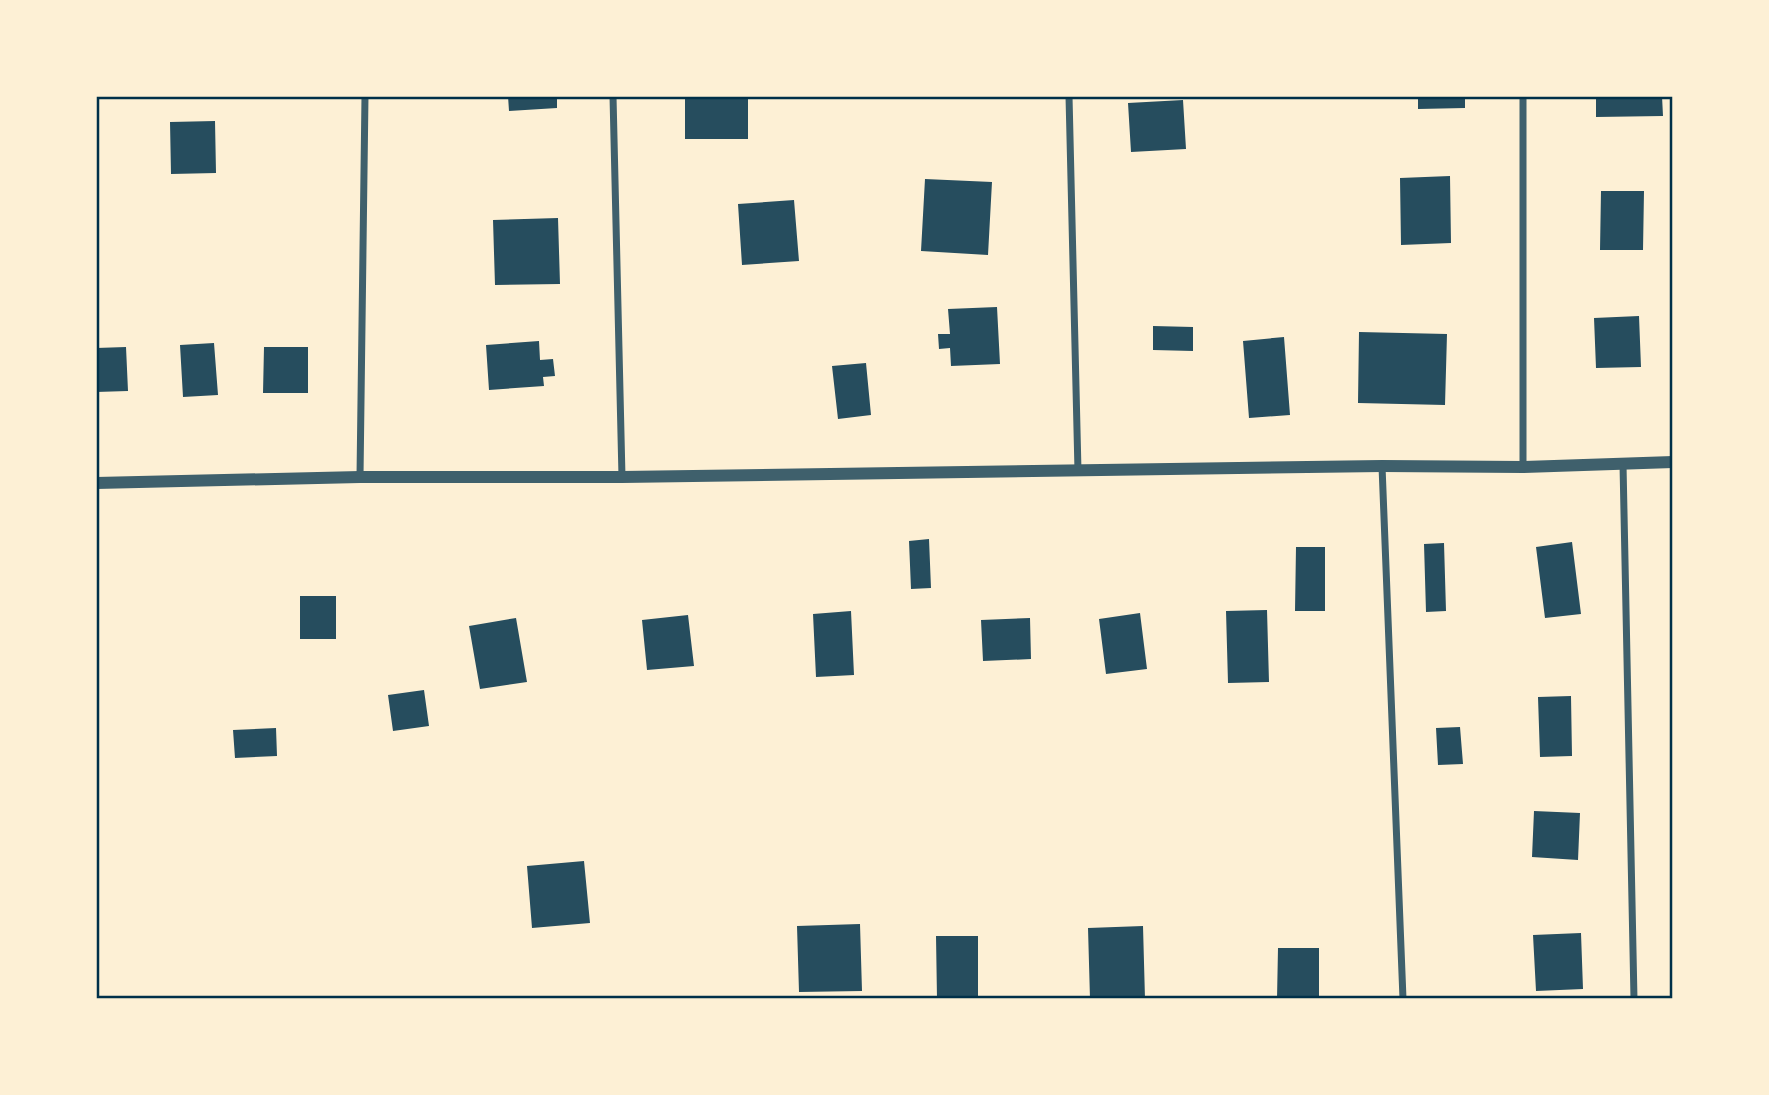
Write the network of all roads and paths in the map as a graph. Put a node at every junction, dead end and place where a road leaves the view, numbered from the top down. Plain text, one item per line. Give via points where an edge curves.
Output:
1 (365, 96) edge
2 (613, 96) edge
3 (1069, 96) edge
4 (1523, 96) edge
5 (1673, 463) edge
6 (1623, 464) junction
7 (1382, 466) junction
8 (1523, 467) junction
9 (1078, 471) junction
10 (360, 477) junction
11 (622, 477) junction
12 (96, 483) edge
13 (1403, 999) edge
14 (1633, 999) edge

1 - 10 street
2 - 11 street
3 - 9 street
4 - 8 street
5 - 6 street
6 - 8 street
6 - 14 street
7 - 8 street
7 - 9 street
7 - 13 street
9 - 11 street
10 - 11 street
10 - 12 street

